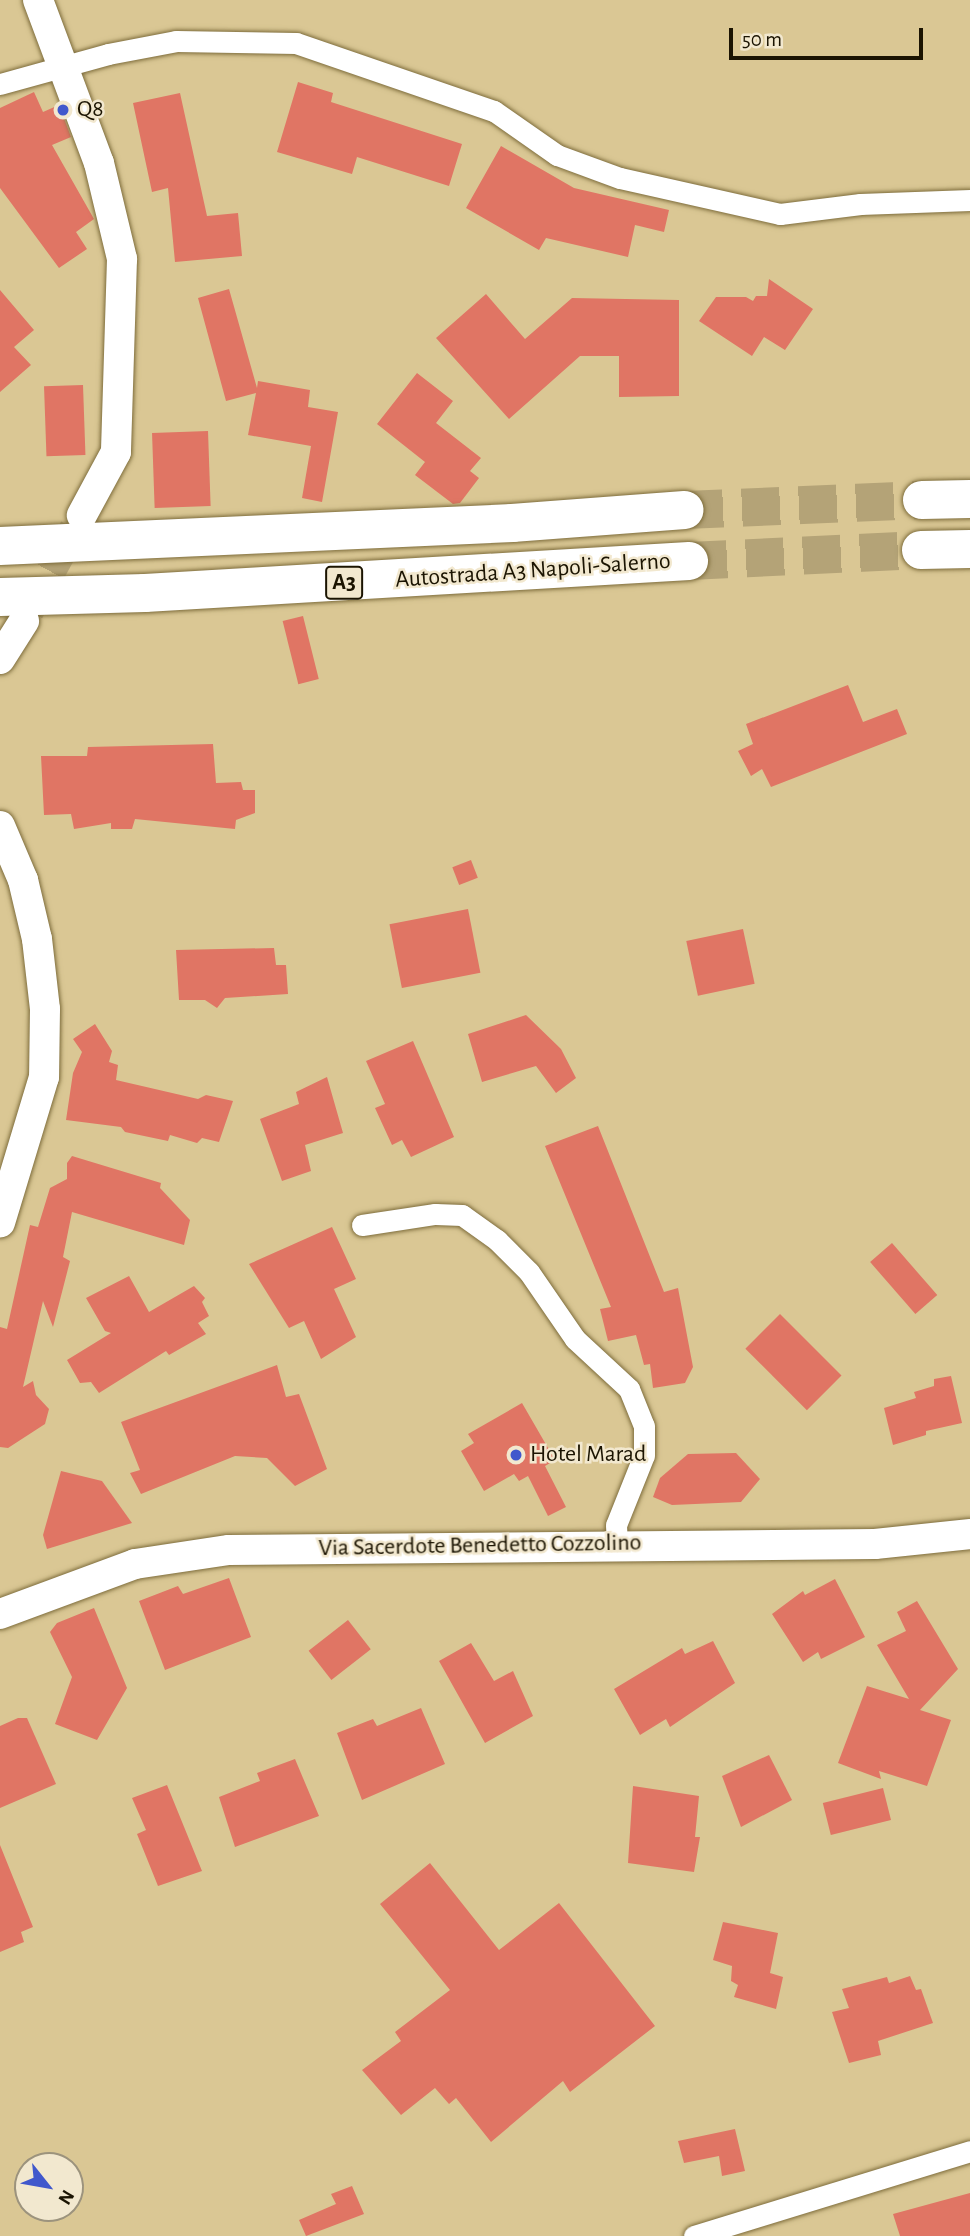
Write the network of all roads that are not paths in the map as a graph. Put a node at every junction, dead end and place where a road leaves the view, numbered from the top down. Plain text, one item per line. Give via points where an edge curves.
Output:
1 (38, 0) edge
2 (66, 67) junction
3 (0, 83) edge
4 (970, 200) edge
5 (970, 499) edge
6 (922, 500) tunnel mouth
7 (685, 509) tunnel mouth
8 (82, 515) tunnel mouth
9 (0, 546) edge
10 (970, 549) edge
11 (921, 550) tunnel mouth
12 (688, 561) tunnel mouth
13 (12, 609) edge
14 (0, 659) edge
15 (0, 826) edge
16 (0, 1223) edge
17 (362, 1225) dead end
18 (970, 1534) edge
19 (617, 1544) junction
20 (0, 1614) edge
21 (970, 2151) edge
22 (694, 2236) edge

1 - 2 street
2 - 3 street
2 - 4 street via 176,41 296,43 494,111 557,155 620,178 780,214 860,204
2 - 8 street via 99,163 122,259 116,452
5 - 6 highway
7 - 9 highway, Autostrada A3 Napoli-Salerno / A3 via 512,523
10 - 11 highway
12 - 13 highway, Autostrada A3 Napoli-Salerno / A3 via 254,587
13 - 14 street
15 - 16 street via 23,880 37,939 45,1009 44,1077
17 - 19 street via 435,1214 462,1215 497,1240 529,1272 575,1339 629,1389 643,1426 644,1455 616,1525
18 - 19 street, Via Sacerdote Benedetto Cozzolino via 875,1544
19 - 20 street, Via Sacerdote Benedetto Cozzolino via 229,1550 135,1564
21 - 22 street

